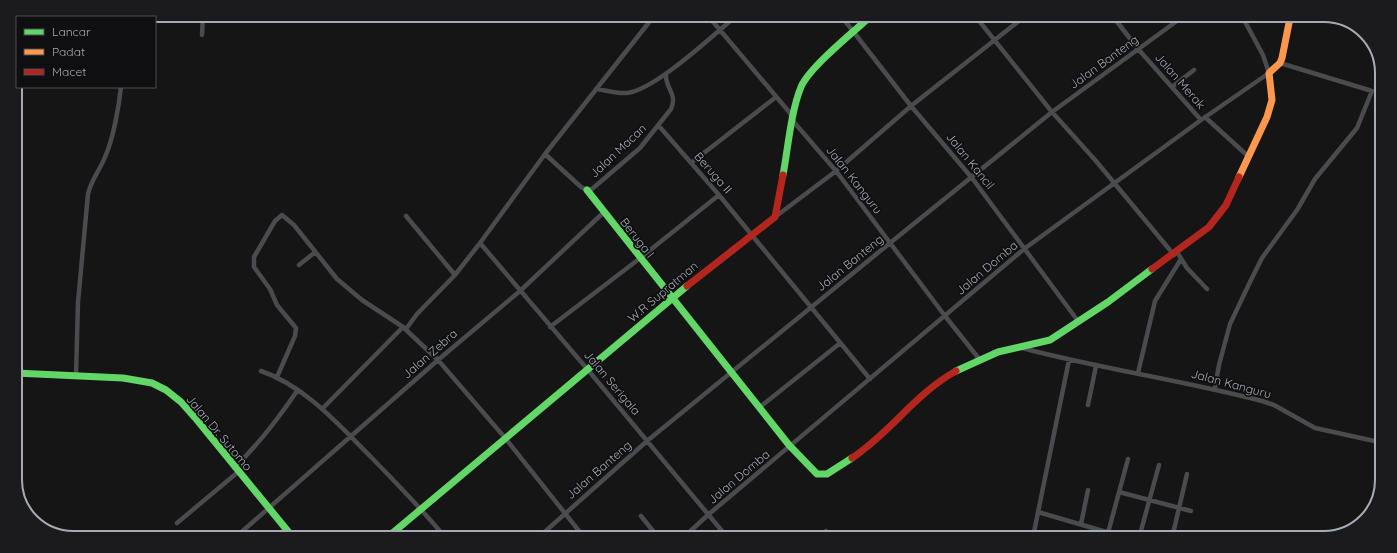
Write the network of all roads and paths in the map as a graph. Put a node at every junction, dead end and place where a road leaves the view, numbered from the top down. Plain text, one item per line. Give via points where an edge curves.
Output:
1 (203, 22) edge
2 (649, 22) edge
3 (714, 22) edge
4 (729, 22) edge
5 (846, 22) edge
6 (864, 22) edge
7 (980, 22) edge
8 (1017, 22) edge
9 (1117, 22) edge
10 (1176, 22) edge
11 (1246, 22) edge
12 (1289, 22) edge
13 (720, 29) junction
14 (853, 32) junction
15 (202, 35) dead end
16 (994, 40) junction
17 (1140, 50) junction
18 (1280, 63) junction
19 (1194, 70) dead end
20 (1269, 73) junction
21 (666, 74) junction
22 (1172, 87) junction
23 (121, 88) edge
24 (596, 89) junction
25 (776, 97) junction
26 (911, 106) junction
27 (1052, 112) junction
28 (1203, 119) junction
29 (793, 121) junction
30 (659, 126) junction
31 (545, 154) junction
32 (1249, 157) junction
33 (691, 163) junction
34 (836, 171) junction
35 (972, 178) junction
36 (1115, 183) junction
37 (587, 190) junction
38 (719, 195) junction
39 (604, 212) junction
40 (406, 216) dead end
41 (775, 217) junction
42 (751, 235) junction
43 (480, 243) junction
44 (890, 243) junction
45 (1024, 249) junction
46 (314, 253) junction
47 (1175, 254) junction
48 (640, 259) junction
49 (1181, 259) junction
50 (299, 265) dead end
51 (455, 275) junction
52 (1207, 289) dead end
53 (520, 291) junction
54 (671, 298) junction
55 (810, 308) junction
56 (945, 316) junction
57 (1078, 321) junction
58 (550, 327) junction
59 (405, 328) junction
60 (839, 344) junction
61 (1019, 347) junction
62 (438, 360) junction
63 (980, 360) junction
64 (1070, 360) junction
65 (1096, 366) junction
66 (588, 370) junction
67 (261, 371) dead end
68 (731, 372) junction
69 (22, 373) edge
70 (1138, 373) junction
71 (76, 376) junction
72 (277, 377) junction
73 (870, 379) junction
74 (1215, 388) junction
75 (298, 391) junction
76 (1088, 404) dead end
77 (760, 407) junction
78 (322, 409) junction
79 (351, 437) junction
80 (506, 439) junction
81 (648, 440) junction
82 (1375, 441) edge
83 (790, 447) junction
84 (1128, 459) dead end
85 (1159, 465) dead end
86 (236, 470) junction
87 (1187, 474) dead end
88 (1088, 490) dead end
89 (1119, 492) junction
90 (1149, 500) junction
91 (1180, 507) junction
92 (422, 508) junction
93 (268, 509) junction
94 (1191, 511) dead end
95 (1038, 512) junction
96 (564, 514) junction
97 (709, 514) junction
98 (641, 516) dead end
99 (177, 523) dead end
100 (1081, 524) junction
101 (243, 531) edge
102 (287, 531) edge
103 (394, 531) edge
104 (440, 531) edge
105 (545, 531) edge
106 (579, 531) edge
107 (653, 531) edge
108 (690, 531) edge
109 (723, 531) edge
110 (1034, 531) edge
111 (1102, 531) edge
112 (1109, 531) edge
113 (1141, 531) edge
114 (1174, 531) edge

1 - 15 street
2 - 24 street
3 - 13 street, Jalan Kanguru
4 - 13 street
5 - 14 street, Jalan Kancil
6 - 14 street
7 - 16 street
8 - 16 street
9 - 17 street, Jalan Merak
10 - 17 street, Jalan Banteng
11 - 20 street
12 - 18 street
13 - 21 street
13 - 25 street, Jalan Kanguru
14 - 26 street, Jalan Kancil
14 - 29 street via 804,79 798,94
16 - 26 street
16 - 27 street
17 - 22 street, Jalan Merak
17 - 27 street, Jalan Banteng
18 - 20 street
18 - 74 street via 1372,91 1357,128 1315,180 1262,258 1230,324
19 - 22 street
20 - 28 street, Jalan Domba
20 - 32 street, Beruga I via 1272,100
21 - 24 street via 646,87 627,93
21 - 30 street, Jalan Macan via 674,103
22 - 28 street, Jalan Merak
23 - 71 street via 106,156 88,194 78,302
24 - 31 street
25 - 29 street, Jalan Kanguru via 790,113
25 - 33 street
26 - 34 street
26 - 35 street, Jalan Kancil
27 - 35 street, Jalan Banteng
27 - 36 street
28 - 32 street, Jalan Merak
28 - 36 street, Jalan Domba
29 - 34 street, Jalan Kanguru
29 - 41 street
30 - 33 street, Beruga II
30 - 37 street, Jalan Macan via 640,148 603,181
31 - 37 street, Jalan Macan
31 - 43 street
32 - 47 street, Beruga I via 1218,217
33 - 38 street, Beruga II
34 - 41 street
34 - 44 street, Jalan Kanguru
35 - 44 street, Jalan Banteng
35 - 45 street, Jalan Kancil
36 - 45 street, Jalan Domba
36 - 47 street
37 - 39 street, Beruga I
38 - 42 street, Beruga II
38 - 48 street
39 - 48 street, Beruga I
39 - 53 street, Jalan Zebra
40 - 51 street
41 - 42 street, W.R Supratman
42 - 54 street, W.R Supratman
42 - 55 street, Beruga II
43 - 51 street
43 - 53 street, Jalan Serigala
44 - 55 street, Jalan Banteng
44 - 56 street, Jalan Kanguru
45 - 56 street, Jalan Domba
45 - 57 street, Jalan Kancil
46 - 50 street
46 - 59 street via 349,290
46 - 72 street via 294,226 282,215 275,220 254,257 254,267 270,289 277,305 296,328 296,336
47 - 49 street
47 - 57 street, Beruga I
48 - 54 street, Beruga I
48 - 58 street
49 - 52 street via 1200,284
49 - 70 street via 1155,301
51 - 59 street
53 - 58 street, Jalan Serigala
53 - 62 street, Jalan Zebra
54 - 66 street, W.R Supratman
54 - 68 street, Beruga I
55 - 60 street, Beruga II
55 - 68 street, Jalan Banteng
56 - 63 street, Jalan Kanguru
56 - 73 street, Jalan Domba
57 - 61 street, Beruga I via 1050,340
58 - 66 street, Jalan Serigala
59 - 62 street
59 - 78 street
60 - 73 street, Beruga II
60 - 77 street
61 - 63 street, Beruga I
61 - 64 street
62 - 79 street, Jalan Zebra
62 - 80 street
63 - 83 street, Beruga I via 955,371 931,387 871,445 827,474 817,474
64 - 65 street, Jalan Kanguru
64 - 95 street
65 - 70 street, Jalan Kanguru
65 - 76 street
66 - 80 street, W.R Supratman
66 - 81 street, Jalan Serigala
67 - 72 street
68 - 77 street, Beruga I
68 - 81 street, Jalan Banteng
69 - 71 street, Jalan Dr. Sutomo
70 - 74 street, Jalan Kanguru
71 - 86 street, Jalan Dr. Sutomo via 138,380 166,390 197,420
72 - 75 street
73 - 83 street, Jalan Domba
74 - 82 street, Jalan Kanguru via 1268,402 1315,428
75 - 78 street
75 - 86 street
77 - 83 street, Beruga I
78 - 79 street
79 - 92 street
79 - 93 street, Jalan Zebra
80 - 92 street, W.R Supratman
80 - 96 street
81 - 96 street, Jalan Banteng
81 - 97 street, Jalan Serigala
83 - 97 street, Jalan Domba
84 - 89 street
85 - 90 street
86 - 93 street, Jalan Dr. Sutomo
86 - 99 street
87 - 91 street
88 - 100 street
89 - 90 street
89 - 112 street
90 - 91 street
90 - 113 street
91 - 94 street
91 - 114 street
92 - 103 street, W.R Supratman
92 - 104 street
93 - 101 street, Jalan Zebra
93 - 102 street, Jalan Dr. Sutomo
95 - 100 street
95 - 110 street
96 - 105 street, Jalan Banteng
96 - 106 street
97 - 108 street, Jalan Domba
97 - 109 street, Jalan Serigala
98 - 107 street
100 - 111 street

